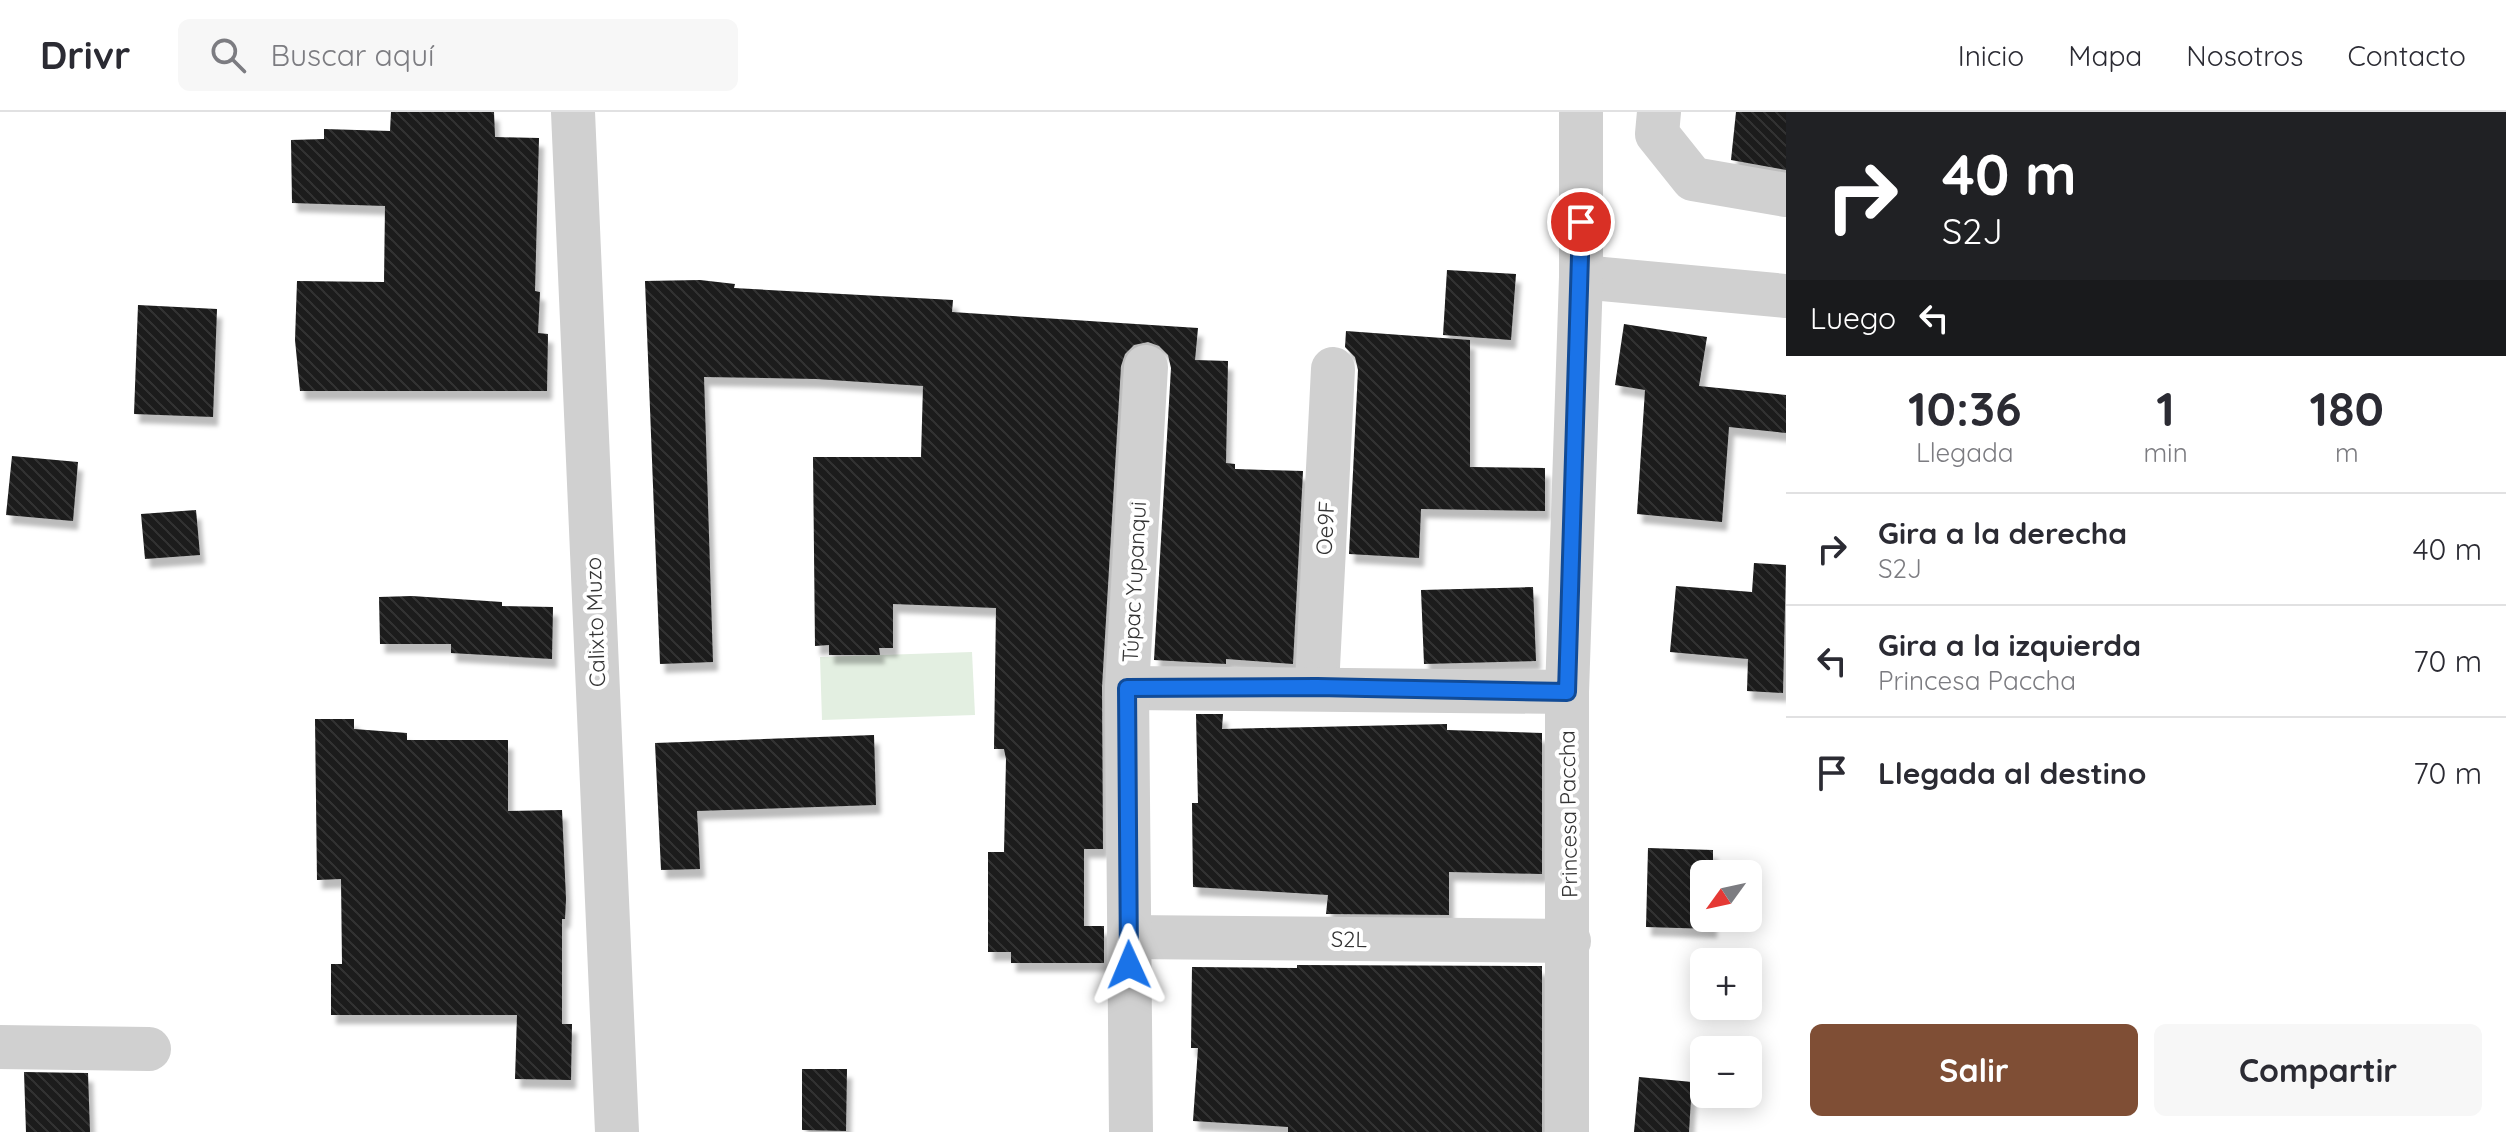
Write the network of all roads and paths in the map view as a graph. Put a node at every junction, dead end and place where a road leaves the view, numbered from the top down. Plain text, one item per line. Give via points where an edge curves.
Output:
1 (573, 112) edge
2 (1581, 112) edge
3 (1659, 112) edge
4 (1786, 195) edge
5 (1581, 277) junction
6 (1786, 296) edge
7 (1146, 367) dead end
8 (1333, 369) dead end
9 (1317, 687) junction
10 (1127, 688) junction
11 (1567, 692) junction
12 (1129, 937) junction
13 (1569, 941) junction
14 (0, 1047) edge
15 (149, 1049) dead end
16 (617, 1132) edge
17 (1131, 1132) edge
18 (1567, 1132) edge

1 - 16 street, Calixto Muzo
2 - 5 street, Princesa Paccha
3 - 4 street via 1657,134 1693,179
5 - 6 street
5 - 11 street, Princesa Paccha
7 - 10 street, Túpac Yupanqui
8 - 9 street, Oe9F
9 - 10 street
9 - 11 street
10 - 12 street, Túpac Yupanqui
11 - 13 street, Princesa Paccha
12 - 13 street, S2L
12 - 17 street, Túpac Yupanqui
13 - 18 street, Princesa Paccha
14 - 15 street

